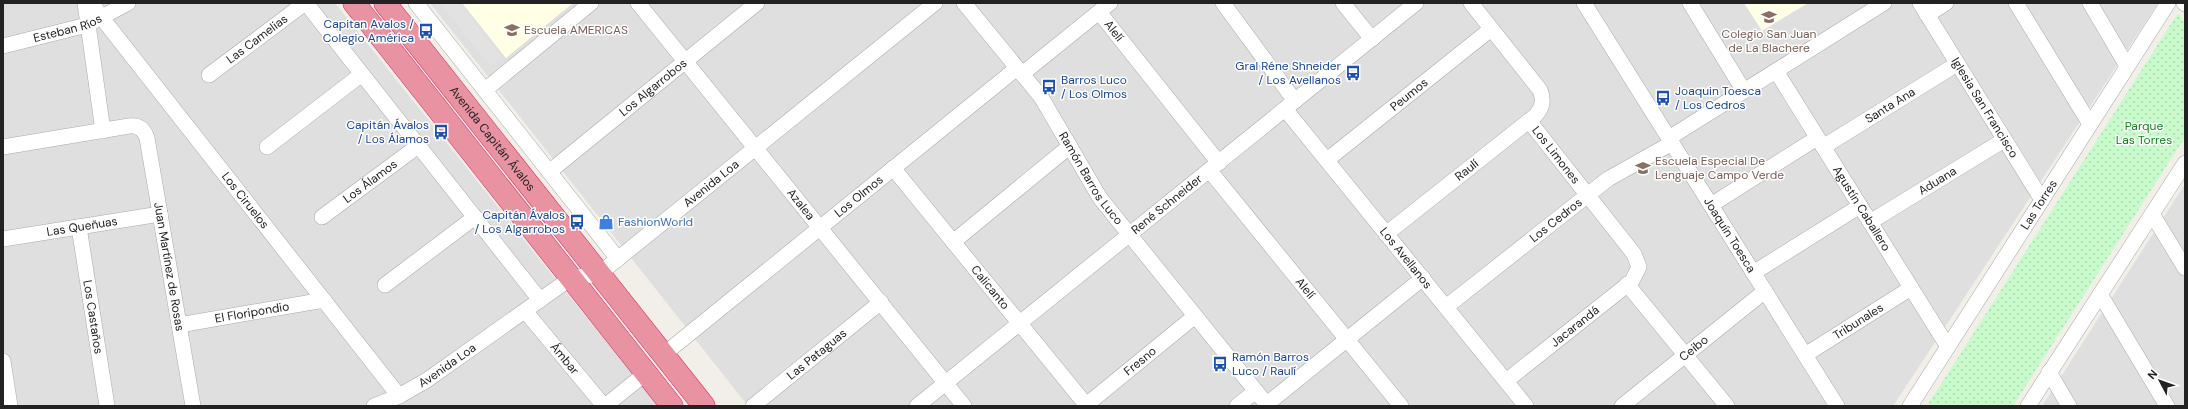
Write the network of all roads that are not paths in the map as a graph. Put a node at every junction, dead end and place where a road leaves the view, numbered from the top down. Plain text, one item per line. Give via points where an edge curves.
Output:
1 (85, 3) edge
2 (92, 3) edge
3 (128, 3) edge
4 (306, 3) edge
5 (354, 3) edge
6 (385, 3) edge
7 (416, 3) edge
8 (591, 3) edge
9 (638, 3) edge
10 (757, 3) edge
11 (935, 3) edge
12 (964, 3) edge
13 (1223, 3) edge
14 (1343, 3) edge
15 (1416, 3) edge
16 (1471, 3) edge
17 (1584, 3) edge
18 (1690, 3) edge
19 (1884, 3) edge
20 (1946, 3) edge
21 (2016, 3) edge
22 (2090, 3) edge
23 (2168, 3) edge
24 (1104, 7) edge
25 (1923, 9) edge
26 (102, 18) junction
27 (87, 25) junction
28 (1491, 29) junction
29 (1372, 39) junction
30 (3, 46) edge
31 (685, 61) junction
32 (1957, 64) junction
33 (2127, 66) junction
34 (1019, 71) junction
35 (1776, 71) junction
36 (362, 74) junction
37 (209, 76) dead end
38 (485, 90) junction
39 (1744, 91) junction
40 (1290, 105) junction
41 (1529, 121) junction
42 (2090, 124) junction
43 (102, 131) junction
44 (1670, 140) junction
45 (2004, 140) junction
46 (1820, 142) junction
47 (418, 146) junction
48 (1070, 146) junction
49 (3, 147) edge
50 (267, 147) dead end
51 (756, 148) junction
52 (1327, 160) junction
53 (2185, 162) edge
54 (1215, 167) junction
55 (893, 168) junction
56 (549, 172) junction
57 (1587, 195) junction
58 (2042, 200) junction
59 (1711, 205) junction
60 (1860, 206) junction
61 (160, 214) junction
62 (2152, 214) junction
63 (322, 217) dead end
64 (475, 217) junction
65 (1870, 222) junction
66 (79, 227) junction
67 (820, 228) junction
68 (1386, 234) junction
69 (1130, 236) junction
70 (3, 239) edge
71 (953, 242) junction
72 (618, 259) junction
73 (1639, 267) joint
74 (2185, 268) edge
75 (1753, 272) junction
76 (599, 274) junction
77 (571, 278) junction
78 (1422, 278) junction
79 (1627, 284) junction
80 (385, 285) dead end
81 (1911, 288) junction
82 (1765, 291) junction
83 (2100, 294) junction
84 (324, 300) junction
85 (540, 300) junction
86 (881, 302) junction
87 (1446, 307) junction
88 (525, 311) junction
89 (1195, 316) junction
90 (1020, 324) junction
91 (179, 325) junction
92 (1347, 339) junction
93 (1948, 347) junction
94 (663, 355) junction
95 (1686, 355) junction
96 (1805, 355) junction
97 (3, 361) edge
98 (2049, 372) junction
99 (646, 374) junction
100 (1506, 381) junction
101 (946, 383) junction
102 (1256, 391) junction
103 (399, 396) junction
104 (1268, 405) edge
105 (10, 406) edge
106 (107, 406) edge
107 (193, 406) edge
108 (374, 406) edge
109 (604, 406) edge
110 (672, 406) edge
111 (704, 406) edge
112 (753, 406) edge
113 (917, 406) edge
114 (964, 406) edge
115 (1086, 406) edge
116 (1237, 406) edge
117 (1401, 406) edge
118 (1526, 406) edge
119 (1622, 406) edge
120 (1727, 406) edge
121 (1837, 406) edge
122 (1910, 406) edge
123 (2028, 406) edge
124 (2070, 406) edge
125 (2167, 406) edge

1 - 27 street
2 - 26 street, Los Ciruelos
3 - 26 street, Esteban Ríos
4 - 36 street
4 - 37 street, Las Camelias
5 - 77 highway, Avenida Capitán Ávalos
6 - 76 highway, Avenida Capitán Ávalos
7 - 38 street, Avenida Capitán Ávalos
8 - 38 street
9 - 31 street, Azalea
10 - 31 street, Los Algarrobos
11 - 51 street, Avenida Loa
12 - 34 street, Ramón Barros Luco
13 - 40 street, Los Avellanos
14 - 29 street
15 - 29 street, René Schneider
16 - 28 street
17 - 44 street, Joaquín Toesca
18 - 39 street
19 - 35 street, Los Cedros
20 - 25 street, Iglesia San Francisco
21 - 42 street
22 - 33 street
23 - 33 street, Las Torres
24 - 34 street, Los Olmos
24 - 54 street, Alelí
25 - 32 street, Iglesia San Francisco
26 - 27 street, Esteban Ríos
26 - 84 street, Los Ciruelos
27 - 30 street, Esteban Ríos
27 - 43 street
28 - 41 street, Raulí via 1540,90 1542,102 1539,111
28 - 52 street, Peumos
29 - 40 street, René Schneider
31 - 51 street, Azalea
31 - 56 street, Los Algarrobos
32 - 45 street, Iglesia San Francisco
32 - 46 street, Santa Ana
33 - 42 street, Las Torres
34 - 48 street, Ramón Barros Luco via 1049,110
34 - 55 street, Los Olmos
35 - 39 street, Los Cedros
35 - 46 street, Agustín Caballero
36 - 47 street
36 - 50 street
38 - 56 street, Avenida Capitán Ávalos
39 - 44 street, Los Cedros
40 - 52 street, Los Avellanos
40 - 54 street, René Schneider
41 - 57 street, Los Limones
41 - 68 street, Raulí
42 - 58 street, Las Torres
43 - 49 street
43 - 61 street, Juan Martínez de Rosas via 132,126 141,128 147,138
44 - 57 street, Los Cedros
44 - 59 street, Joaquín Toesca
45 - 58 street, Iglesia San Francisco
45 - 65 street, Aduana
46 - 59 street, Santa Ana
46 - 60 street, Agustín Caballero
47 - 63 street, Los Álamos
47 - 64 street
48 - 69 street, Ramón Barros Luco via 1089,182
48 - 71 street
51 - 67 street, Azalea
51 - 72 street, Avenida Loa
52 - 68 street, Los Avellanos
53 - 62 street
54 - 69 street, René Schneider
54 - 92 street, Alelí
55 - 67 street, Los Olmos
55 - 71 street, Calicanto
56 - 72 street, Avenida Capitán Ávalos
57 - 73 street, Los Limones via 1634,254
57 - 87 street, Los Cedros
58 - 93 street, Las Torres
59 - 75 street, Joaquín Toesca
60 - 65 street, Agustín Caballero
60 - 75 street
61 - 66 street, Las Queñuas
61 - 91 street, Juan Martínez de Rosas
62 - 74 street
62 - 83 street
64 - 80 street
64 - 85 street
65 - 81 street, Agustín Caballero
66 - 70 street, Las Queñuas
66 - 106 street, Los Castaños
67 - 86 street, Azalea
67 - 94 street, Los Olmos
68 - 78 street, Los Avellanos
69 - 89 street, Ramón Barros Luco
69 - 90 street, René Schneider
71 - 90 street, Calicanto
72 - 76 street, Avenida Loa
73 - 79 street, Jacarandá via 1636,276
75 - 82 street, Joaquín Toesca
76 - 77 street, Avenida Loa
76 - 94 highway, Avenida Capitán Ávalos
77 - 85 street, Avenida Loa
77 - 99 highway, Avenida Capitán Ávalos
78 - 87 street, Los Avellanos
78 - 92 street
79 - 95 street
79 - 100 street, Jacarandá
81 - 93 street, Agustín Caballero
81 - 96 street, Tribunales
82 - 95 street, Ceibo
82 - 96 street, Joaquín Toesca
83 - 98 street
83 - 125 street
84 - 91 street, El Floripondio
84 - 103 street, Los Ciruelos
85 - 88 street, Avenida Loa
86 - 101 street, Azalea
86 - 112 street, Las Pataguas
87 - 100 street, Los Avellanos
88 - 103 street, Avenida Loa via 427,380
88 - 109 street, Ámbar
89 - 102 street, Ramón Barros Luco
89 - 115 street, Fresno
90 - 101 street, René Schneider
90 - 115 street, Calicanto
91 - 107 street, Juan Martínez de Rosas
92 - 104 street
92 - 117 street, Alelí
93 - 122 street, Las Torres
94 - 111 highway, Avenida Capitán Ávalos
95 - 119 street, Ceibo
95 - 120 street
96 - 121 street, Joaquín Toesca
97 - 105 street
98 - 123 street
98 - 124 street
99 - 109 street
99 - 110 highway, Avenida Capitán Ávalos
100 - 118 street, Los Avellanos
101 - 113 street, René Schneider
101 - 114 street, Azalea
102 - 104 street, Ramón Barros Luco
102 - 116 street
103 - 108 street, Avenida Loa

